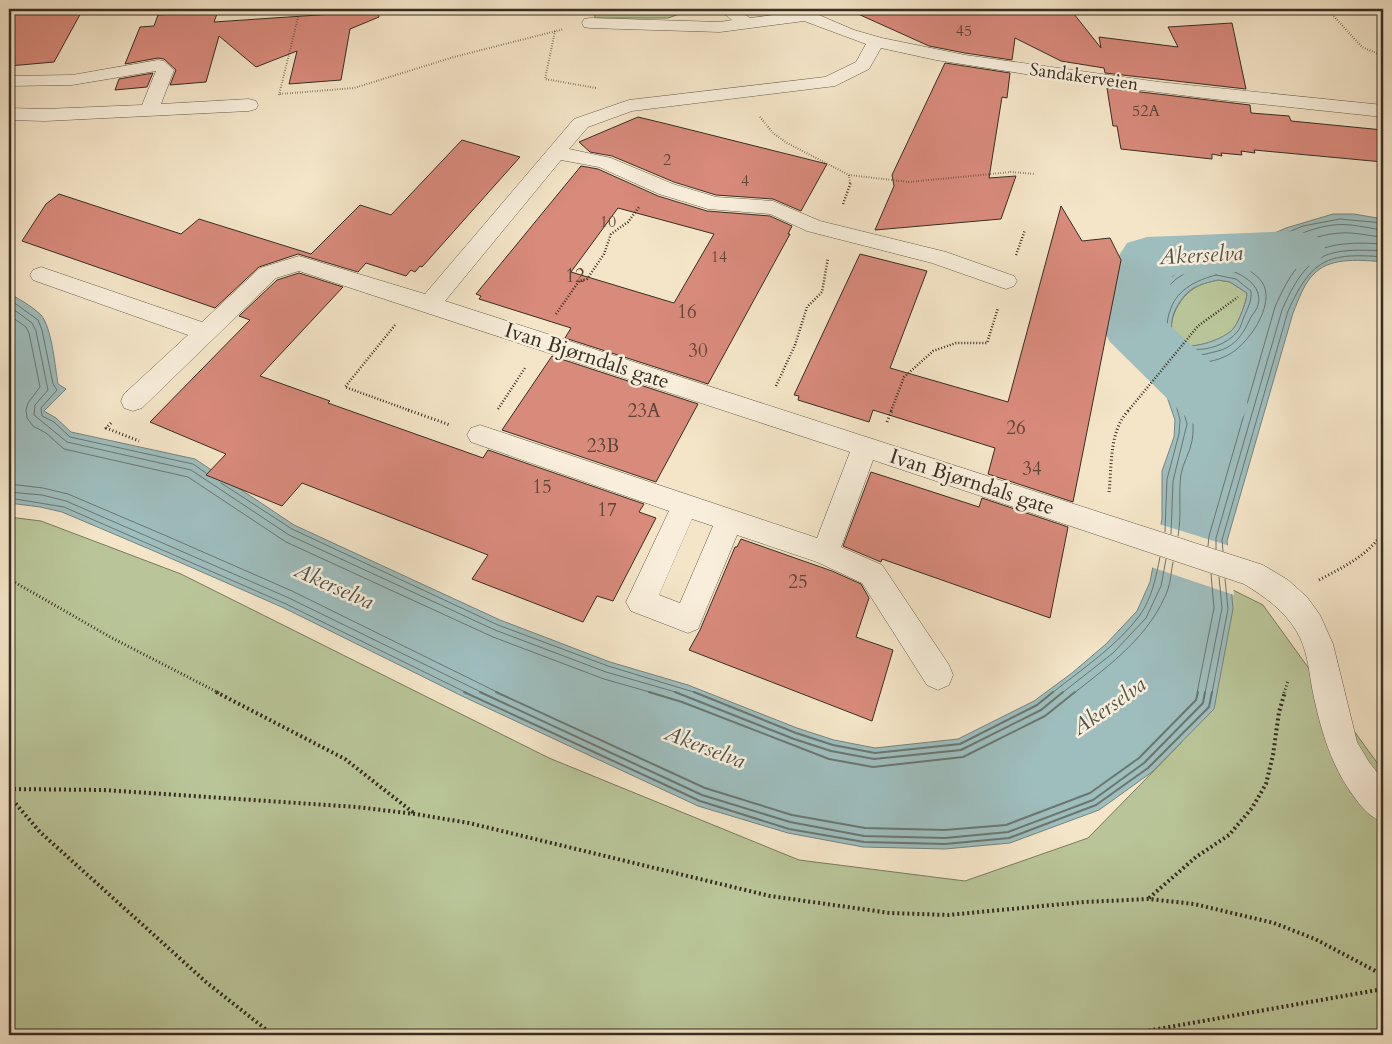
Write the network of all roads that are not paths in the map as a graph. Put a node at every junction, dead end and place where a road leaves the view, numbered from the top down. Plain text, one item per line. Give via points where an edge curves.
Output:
1 (726, 9) edge
2 (799, 13) edge
3 (590, 23) road end
4 (747, 23) junction
5 (875, 43) junction
6 (9, 81) edge
7 (250, 105) road end
8 (150, 108) junction
9 (1383, 111) edge
10 (9, 114) edge
11 (557, 153) junction
12 (41, 275) dead end
13 (1006, 281) road end
14 (422, 302) junction
15 (205, 332) junction
16 (133, 402) dead end
17 (480, 435) road end
18 (875, 438) junction
19 (685, 505) junction
20 (729, 520) junction
21 (825, 553) junction
22 (938, 675) dead end
23 (1383, 804) edge

1 - 4 street
2 - 4 street
2 - 5 street, Sandakerveien
3 - 4 street via 720,27
5 - 9 street, Sandakerveien via 1131,85
5 - 11 street via 863,65 829,82 630,106 581,124
6 - 8 street via 72,80 158,65 165,70
7 - 8 street
8 - 10 street via 45,115
11 - 13 street via 604,162 714,204 773,208 814,226 938,257
11 - 14 street
12 - 15 street
14 - 15 street, Ivan Bjørndals gate via 299,263 268,273
14 - 18 street, Ivan Bjørndals gate
15 - 16 street, Ivan Bjørndals gate
17 - 19 street
18 - 21 street
18 - 23 street, Ivan Bjørndals gate via 1271,583 1287,595 1309,624 1323,660 1340,738 1349,761
19 - 20 street
19 - 20 street via 641,602 688,619
20 - 21 street
21 - 22 street via 872,574

